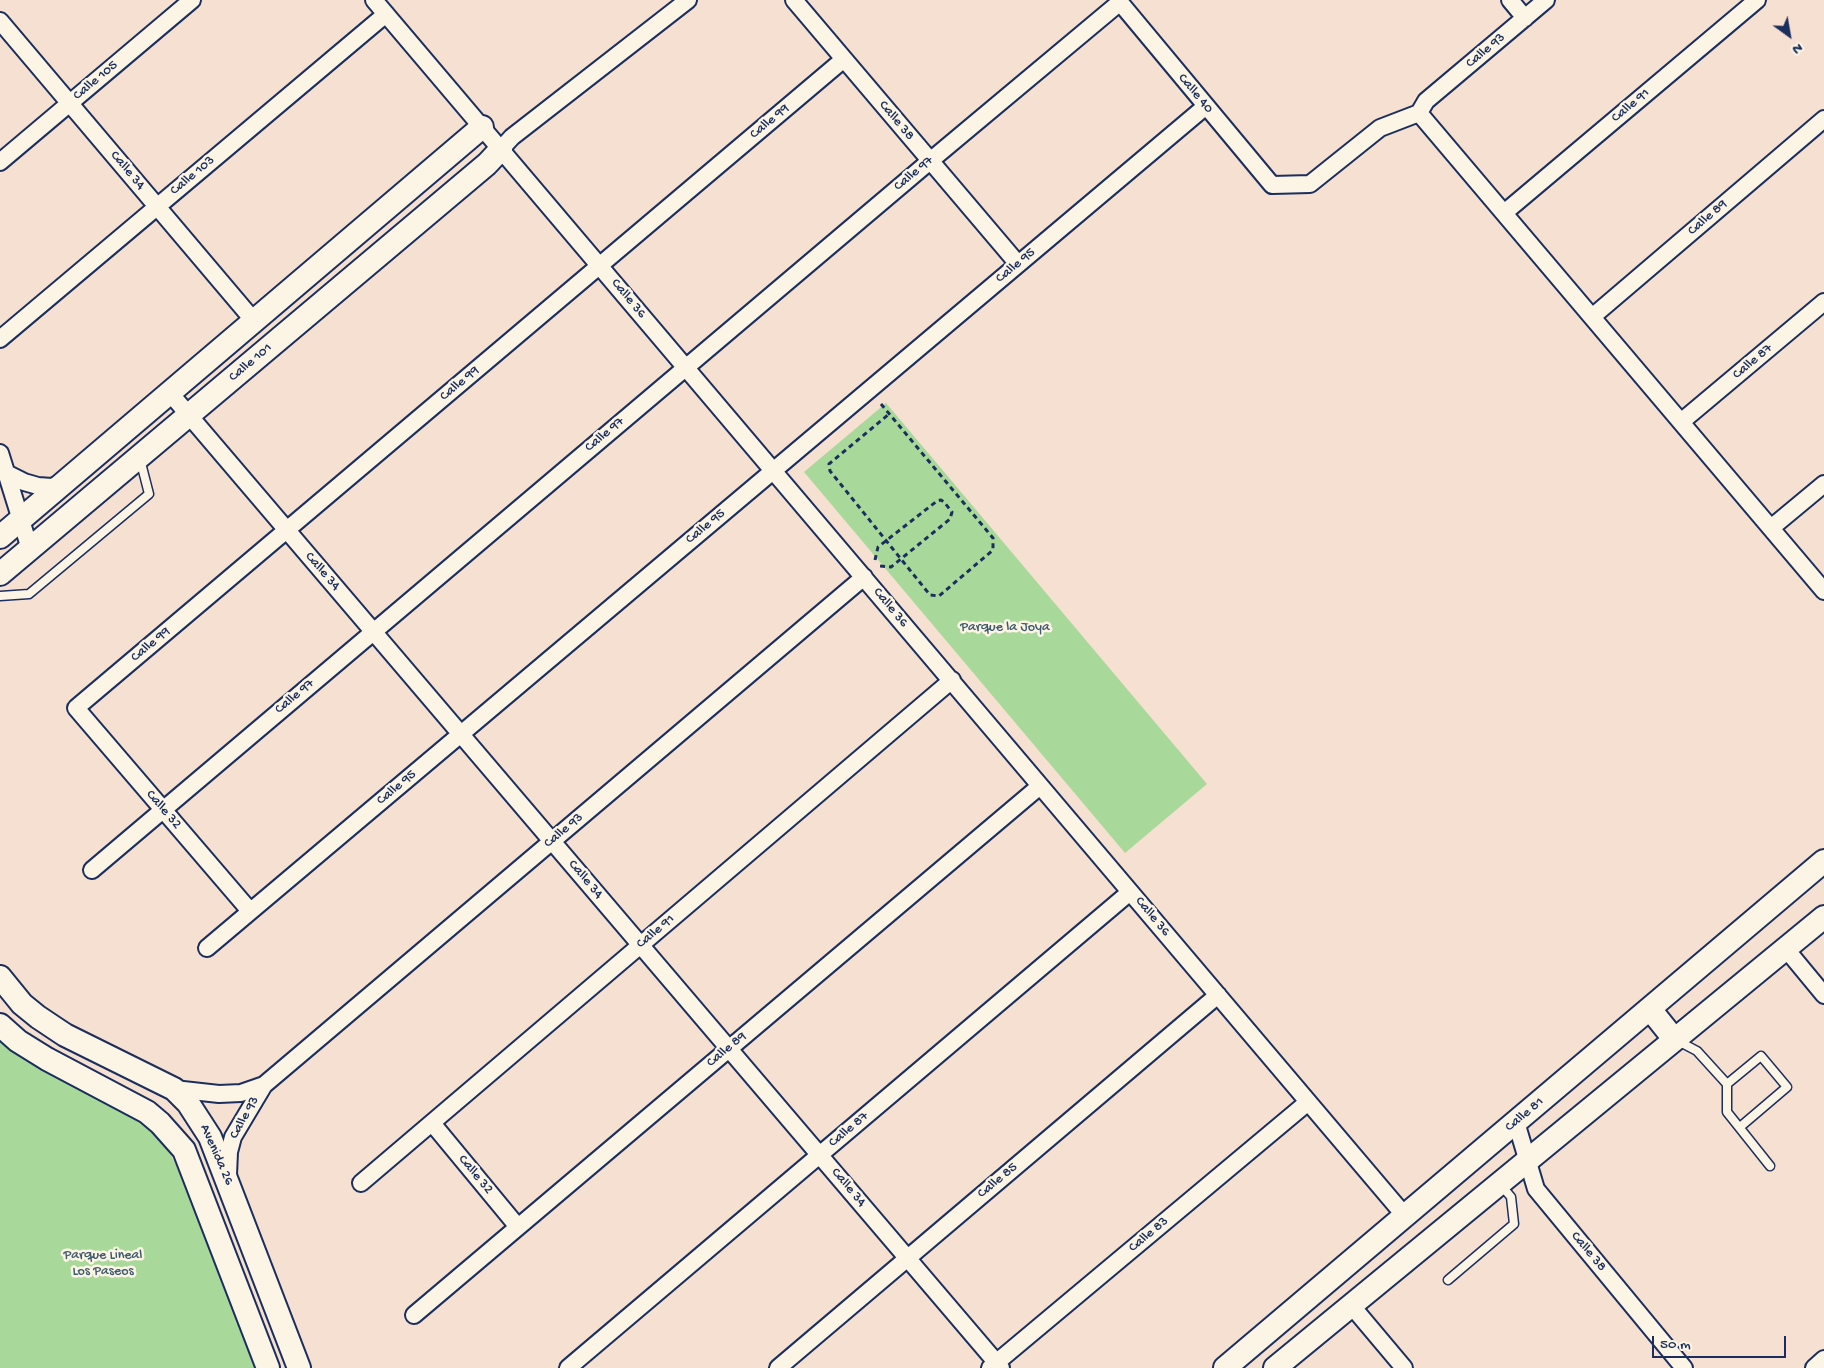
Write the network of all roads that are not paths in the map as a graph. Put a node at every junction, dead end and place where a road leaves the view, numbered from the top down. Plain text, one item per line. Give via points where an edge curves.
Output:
1 (192, 0) edge
2 (374, 0) edge
3 (688, 0) edge
4 (794, 0) edge
5 (1510, 0) edge
6 (1546, 0) edge
7 (1757, 0) edge
8 (1119, 2) edge
9 (386, 14) junction
10 (1525, 18) junction
11 (0, 21) edge
12 (844, 60) junction
13 (70, 104) junction
14 (1206, 106) junction
15 (1423, 107) junction
16 (1824, 118) edge
17 (482, 127) junction
18 (501, 149) junction
19 (930, 161) junction
20 (0, 162) edge
21 (1272, 185) joint
22 (157, 207) junction
23 (1504, 213) junction
24 (1018, 264) junction
25 (600, 266) junction
26 (1824, 302) edge
27 (1592, 317) junction
28 (254, 321) junction
29 (0, 339) edge
30 (686, 367) junction
31 (170, 393) junction
32 (189, 415) junction
33 (1681, 422) junction
34 (0, 453) edge
35 (140, 457) junction
36 (774, 470) junction
37 (6, 472) junction
38 (63, 483) junction
39 (1824, 484) edge
40 (21, 519) junction
41 (1771, 528) junction
42 (287, 530) junction
43 (0, 537) edge
44 (30, 549) junction
45 (0, 574) edge
46 (864, 577) junction
47 (1824, 591) edge
48 (0, 596) edge
49 (373, 632) junction
50 (952, 680) junction
51 (76, 708) joint
52 (460, 734) junction
53 (1040, 786) junction
54 (163, 809) junction
55 (552, 841) junction
56 (1824, 861) edge
57 (92, 870) dead end
58 (1130, 892) junction
59 (250, 911) junction
60 (1824, 917) edge
61 (641, 945) junction
62 (207, 948) dead end
63 (1786, 950) junction
64 (0, 977) edge
65 (1218, 995) junction
66 (1824, 995) edge
67 (1650, 1009) junction
68 (0, 1025) edge
69 (1674, 1039) junction
70 (729, 1049) junction
71 (1726, 1084) junction
72 (264, 1085) junction
73 (174, 1089) junction
74 (1308, 1102) junction
75 (1516, 1122) junction
76 (432, 1123) junction
77 (1740, 1127) junction
78 (820, 1156) junction
79 (1527, 1161) junction
80 (1770, 1166) dead end
81 (228, 1181) junction
82 (361, 1183) dead end
83 (1499, 1183) junction
84 (1405, 1216) junction
85 (518, 1227) junction
86 (908, 1258) junction
87 (1448, 1280) dead end
88 (1350, 1305) junction
89 (414, 1315) dead end
90 (1824, 1359) edge
91 (996, 1366) edge
92 (268, 1368) edge
93 (299, 1368) edge
94 (568, 1368) edge
95 (778, 1368) edge
96 (1225, 1368) edge
97 (1275, 1368) edge
98 (1404, 1368) edge
99 (1684, 1368) edge
100 (1814, 1368) edge

1 - 13 street, Calle 105
2 - 9 street, Calle 36
3 - 18 street via 512,137
4 - 12 street, Calle 38
5 - 10 street
6 - 10 street, Calle 93
7 - 23 street, Calle 91
8 - 14 street, Calle 40
8 - 19 street, Calle 97
9 - 17 street, Calle 36
9 - 22 street, Calle 103
10 - 15 street, Calle 93
11 - 13 street, Calle 34
12 - 19 street, Calle 38
12 - 25 street, Calle 99
13 - 20 street, Calle 105
13 - 22 street, Calle 34
14 - 21 street, Calle 40
14 - 24 street, Calle 95
15 - 21 street, Calle 93 via 1380,128 1310,184
15 - 23 street
16 - 27 street, Calle 89
17 - 18 street, Calle 36
17 - 28 street
18 - 25 street, Calle 36
18 - 32 street, Calle 101
19 - 24 street, Calle 38
19 - 30 street, Calle 97
22 - 28 street, Calle 34
22 - 29 street, Calle 103
23 - 27 street
24 - 36 street, Calle 95
25 - 30 street, Calle 36
25 - 42 street, Calle 99
26 - 33 street, Calle 87
27 - 33 street
28 - 31 street
30 - 36 street, Calle 36
30 - 49 street, Calle 97
31 - 32 street, Calle 34
31 - 38 street
32 - 35 street, Calle 101
32 - 42 street, Calle 34
33 - 41 street
34 - 37 street
35 - 44 street, Calle 101
35 - 48 lane via 149,494 29,594
36 - 46 street, Calle 36
36 - 52 street, Calle 95
37 - 38 street via 38,486 52,487
37 - 40 street
38 - 40 street
39 - 41 street
40 - 43 street
40 - 44 street
41 - 47 street
42 - 49 street, Calle 34
42 - 51 street, Calle 99
44 - 45 street, Calle 101
46 - 50 street, Calle 36
46 - 55 street, Calle 93
49 - 52 street, Calle 34
49 - 54 street, Calle 97
50 - 53 street, Calle 36
50 - 61 street, Calle 91
51 - 54 street, Calle 32
52 - 55 street, Calle 34
52 - 59 street, Calle 95
53 - 58 street, Calle 36
53 - 70 street, Calle 89
54 - 57 street, Calle 97
54 - 59 street, Calle 32
55 - 61 street, Calle 34
55 - 72 street, Calle 93
56 - 67 street, Calle 81
58 - 65 street, Calle 36
58 - 78 street, Calle 87
59 - 62 street, Calle 95
60 - 63 street
61 - 70 street, Calle 34
61 - 76 street, Calle 91
63 - 66 street
63 - 69 street
64 - 73 street, Avenida 26 via 22,1004 65,1035
65 - 74 street, Calle 36
65 - 86 street, Calle 85
67 - 69 street
67 - 75 street, Calle 81
68 - 92 street, Avenida 26 via 47,1059 147,1112 184,1150
69 - 71 lane via 1697,1051
69 - 79 street
70 - 78 street, Calle 34
70 - 85 street, Calle 89
71 - 77 lane via 1727,1112
71 - 77 lane via 1761,1056 1787,1087
72 - 73 street, Calle 93 via 241,1094
72 - 81 street, Calle 93 via 233,1137 228,1152
73 - 81 street, Avenida 26 via 188,1103 210,1137
74 - 84 street, Calle 36
74 - 91 street, Calle 83
75 - 79 street, Calle 38
75 - 84 street, Calle 81
76 - 82 street, Calle 91
76 - 85 street, Calle 32
77 - 80 lane
78 - 86 street, Calle 34
78 - 94 street, Calle 87
79 - 83 street
79 - 99 street, Calle 38 via 1536,1189
81 - 93 street, Avenida 26
83 - 87 lane via 1511,1197 1514,1224
83 - 88 street
84 - 96 street, Calle 81
85 - 89 street, Calle 89
86 - 91 street, Calle 34
86 - 95 street, Calle 85
88 - 97 street
88 - 98 street
90 - 100 street

